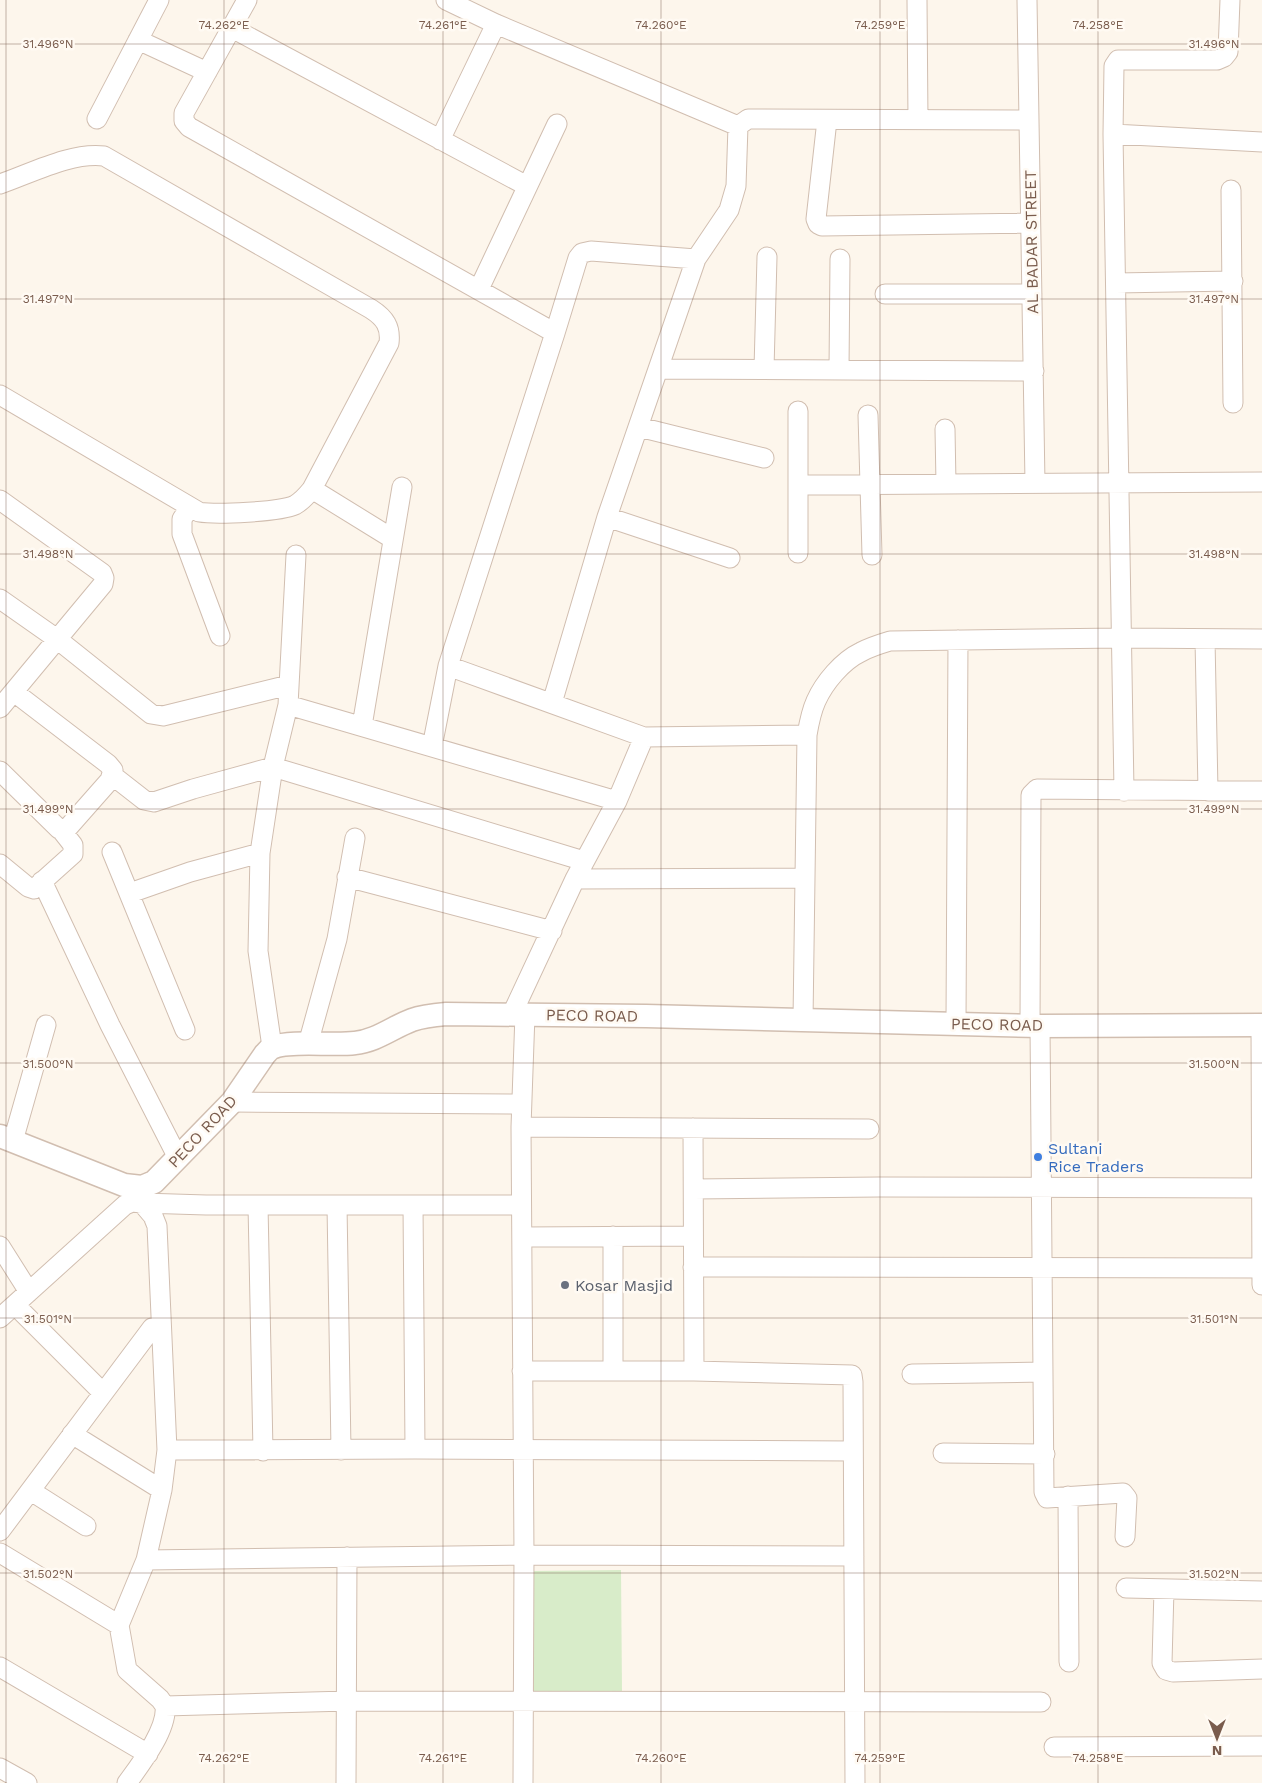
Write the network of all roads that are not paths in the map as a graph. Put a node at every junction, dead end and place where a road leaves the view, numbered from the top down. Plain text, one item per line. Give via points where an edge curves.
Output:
1 (159, 0) edge
2 (247, 0) edge
3 (446, 0) edge
4 (917, 0) edge
5 (1026, 0) edge
6 (1230, 0) edge
7 (496, 24) junction
8 (232, 28) junction
9 (138, 40) junction
10 (207, 72) junction
11 (96, 119) dead end
12 (828, 120) junction
13 (918, 120) junction
14 (1028, 120) junction
15 (557, 124) dead end
16 (738, 126) junction
17 (1113, 134) junction
18 (440, 140) junction
19 (1262, 142) edge
20 (0, 184) edge
21 (527, 186) junction
22 (1231, 190) dead end
23 (1030, 223) junction
24 (767, 257) dead end
25 (696, 259) junction
26 (840, 259) dead end
27 (1233, 281) junction
28 (1116, 283) junction
29 (479, 290) junction
30 (885, 294) dead end
31 (1032, 294) junction
32 (555, 333) junction
33 (658, 369) junction
34 (764, 370) junction
35 (839, 370) junction
36 (1034, 370) junction
37 (0, 395) edge
38 (1233, 403) dead end
39 (798, 410) dead end
40 (868, 415) dead end
41 (639, 427) junction
42 (945, 429) dead end
43 (764, 458) dead end
44 (1262, 482) edge
45 (869, 484) junction
46 (946, 484) junction
47 (1035, 484) junction
48 (1119, 484) junction
49 (798, 485) junction
50 (402, 486) dead end
51 (312, 488) junction
52 (0, 500) edge
53 (190, 507) junction
54 (607, 517) junction
55 (393, 539) junction
56 (798, 553) dead end
57 (296, 555) dead end
58 (872, 555) dead end
59 (730, 558) dead end
60 (0, 599) edge
61 (220, 636) dead end
62 (1120, 638) junction
63 (57, 639) junction
64 (1204, 639) junction
65 (1262, 639) edge
66 (958, 640) junction
67 (448, 666) junction
68 (289, 685) junction
69 (14, 692) junction
70 (288, 704) junction
71 (552, 704) junction
72 (0, 708) edge
73 (362, 726) junction
74 (807, 735) junction
75 (644, 737) junction
76 (432, 747) junction
77 (273, 767) junction
78 (0, 772) edge
79 (112, 775) junction
80 (1124, 791) junction
81 (1208, 791) junction
82 (1262, 791) edge
83 (617, 801) junction
84 (62, 831) junction
85 (354, 838) dead end
86 (112, 852) dead end
87 (260, 853) junction
88 (584, 861) junction
89 (0, 864) edge
90 (347, 877) junction
91 (804, 878) junction
92 (575, 879) junction
93 (42, 881) junction
94 (130, 893) junction
95 (552, 931) junction
96 (519, 1014) junction
97 (803, 1020) junction
98 (956, 1024) junction
99 (46, 1025) dead end
100 (1262, 1025) edge
101 (1035, 1026) junction
102 (185, 1030) dead end
103 (308, 1044) junction
104 (272, 1047) junction
105 (232, 1102) junction
106 (521, 1104) junction
107 (521, 1127) junction
108 (693, 1128) junction
109 (869, 1129) dead end
110 (6, 1138) edge
111 (178, 1158) junction
112 (1040, 1187) junction
113 (1261, 1188) edge
114 (694, 1189) junction
115 (142, 1195) junction
116 (258, 1205) junction
117 (337, 1205) junction
118 (413, 1205) junction
119 (522, 1205) junction
120 (613, 1236) junction
121 (693, 1236) junction
122 (522, 1237) junction
123 (0, 1246) edge
124 (693, 1267) junction
125 (1041, 1268) junction
126 (1262, 1268) edge
127 (1262, 1285) edge
128 (29, 1292) junction
129 (15, 1305) junction
130 (0, 1318) edge
131 (161, 1328) junction
132 (613, 1371) junction
133 (694, 1371) junction
134 (522, 1372) junction
135 (1043, 1372) junction
136 (912, 1374) dead end
137 (103, 1393) junction
138 (72, 1434) junction
139 (415, 1449) junction
140 (167, 1450) junction
141 (263, 1450) junction
142 (341, 1450) junction
143 (523, 1450) junction
144 (853, 1450) junction
145 (943, 1453) dead end
146 (1045, 1454) junction
147 (162, 1490) junction
148 (31, 1491) junction
149 (1068, 1496) junction
150 (86, 1526) dead end
151 (0, 1531) edge
152 (1125, 1537) dead end
153 (0, 1553) edge
154 (524, 1555) junction
155 (854, 1556) junction
156 (347, 1557) junction
157 (146, 1560) junction
158 (1126, 1588) dead end
159 (1164, 1589) junction
160 (1262, 1590) edge
161 (120, 1625) junction
162 (1069, 1662) dead end
163 (0, 1666) edge
164 (1262, 1669) edge
165 (348, 1701) junction
166 (524, 1701) junction
167 (855, 1701) junction
168 (1041, 1702) dead end
169 (165, 1706) junction
170 (1054, 1746) dead end
171 (1262, 1746) edge
172 (148, 1754) junction
173 (0, 1768) edge
174 (26, 1783) edge
175 (127, 1783) edge
176 (346, 1783) edge
177 (522, 1783) edge
178 (855, 1783) edge

1 - 9 street
2 - 8 street
3 - 7 street
4 - 13 street
5 - 14 street, AL BADAR STREET
6 - 17 street via 1228,52 1224,57 1216,60 1118,60 1114,66
7 - 16 street
7 - 18 street
8 - 10 street
8 - 18 street
9 - 10 street
9 - 11 street
10 - 29 street via 184,113 184,121 189,127
12 - 13 street
12 - 16 street via 748,119
12 - 23 street via 816,218 818,224
13 - 14 street
14 - 23 street, AL BADAR STREET
15 - 21 street
16 - 25 street via 736,186 728,210
17 - 19 street
17 - 28 street
18 - 21 street
20 - 51 street via 74,157 104,156 380,314 391,333 389,343
21 - 29 street
22 - 27 street
23 - 31 street, AL BADAR STREET
24 - 34 street
25 - 32 street via 582,253
25 - 33 street
26 - 35 street
27 - 28 street
27 - 38 street
28 - 48 street
29 - 32 street
30 - 31 street
31 - 36 street, AL BADAR STREET
32 - 67 street
33 - 34 street
33 - 41 street
34 - 35 street
35 - 36 street
36 - 47 street, AL BADAR STREET
37 - 53 street
39 - 49 street
40 - 45 street
41 - 43 street
41 - 54 street
42 - 46 street
44 - 48 street
45 - 46 street
45 - 49 street
45 - 58 street
46 - 47 street
47 - 48 street
48 - 62 street
49 - 56 street
50 - 55 street
51 - 53 street via 296,504 277,509 210,514
51 - 55 street
52 - 63 street via 103,575 103,584
53 - 61 street via 182,519 182,534
54 - 59 street
54 - 71 street
55 - 73 street
57 - 68 street
60 - 63 street
62 - 64 street
62 - 66 street
62 - 80 street
63 - 68 street via 150,714 157,716
63 - 69 street
64 - 65 street
64 - 81 street
66 - 74 street via 890,641 850,658 816,700
66 - 98 street
67 - 71 street
67 - 76 street
68 - 70 street
69 - 72 street
69 - 79 street via 108,764
70 - 73 street
70 - 77 street
71 - 75 street
73 - 76 street
74 - 75 street
74 - 91 street
75 - 83 street
76 - 83 street
77 - 79 street via 154,802 144,800
77 - 87 street
77 - 88 street
78 - 84 street
79 - 84 street
80 - 81 street
80 - 101 street via 1037,789 1031,795
81 - 82 street
83 - 88 street
84 - 93 street via 72,846 73,854
85 - 90 street
86 - 94 street
87 - 94 street
87 - 104 street via 258,951
88 - 92 street
89 - 93 street via 31,888
90 - 95 street
90 - 103 street via 337,939
91 - 92 street
91 - 97 street
92 - 95 street
93 - 111 street
94 - 102 street
95 - 96 street
96 - 97 street, PECO ROAD
96 - 103 street, PECO ROAD via 427,1016 357,1043
96 - 106 street
97 - 98 street, PECO ROAD
98 - 101 street, PECO ROAD
99 - 110 street
100 - 101 street, PECO ROAD
100 - 113 street
101 - 112 street
103 - 104 street, PECO ROAD
104 - 105 street, PECO ROAD
105 - 106 street
105 - 111 street, PECO ROAD
106 - 107 street
107 - 108 street
107 - 119 street
108 - 109 street
108 - 114 street
110 - 115 street
111 - 115 street, PECO ROAD
112 - 113 street
112 - 114 street
112 - 125 street
113 - 126 street
114 - 121 street
115 - 116 street
115 - 128 street via 125,1205
115 - 131 street via 157,1226
116 - 117 street
116 - 141 street
117 - 118 street
117 - 142 street
118 - 119 street
118 - 139 street
119 - 122 street
120 - 121 street
120 - 122 street
120 - 132 street
121 - 124 street
122 - 134 street
123 - 128 street
124 - 125 street
124 - 133 street
125 - 126 street
125 - 135 street
126 - 127 street
128 - 129 street
129 - 130 street
129 - 137 street
131 - 137 street via 152,1328
131 - 140 street
132 - 133 street
132 - 134 street
133 - 144 street via 852,1375
134 - 143 street
135 - 136 street
135 - 146 street
137 - 138 street
138 - 147 street
138 - 148 street
139 - 142 street
139 - 143 street
140 - 141 street
140 - 147 street
141 - 142 street
143 - 144 street
143 - 154 street
144 - 155 street
145 - 146 street
146 - 149 street via 1045,1495 1048,1498
147 - 157 street
148 - 150 street
148 - 151 street
149 - 152 street via 1126,1495
149 - 162 street
153 - 161 street
154 - 155 street
154 - 156 street
154 - 166 street
155 - 167 street
156 - 157 street
156 - 165 street
157 - 161 street
158 - 159 street
159 - 160 street
159 - 164 street via 1162,1663 1166,1670
161 - 169 street via 127,1670
163 - 172 street
165 - 166 street
165 - 169 street
165 - 176 street
166 - 167 street
166 - 177 street
167 - 168 street
167 - 178 street
169 - 172 street via 166,1716
170 - 171 street
172 - 175 street
173 - 174 street

